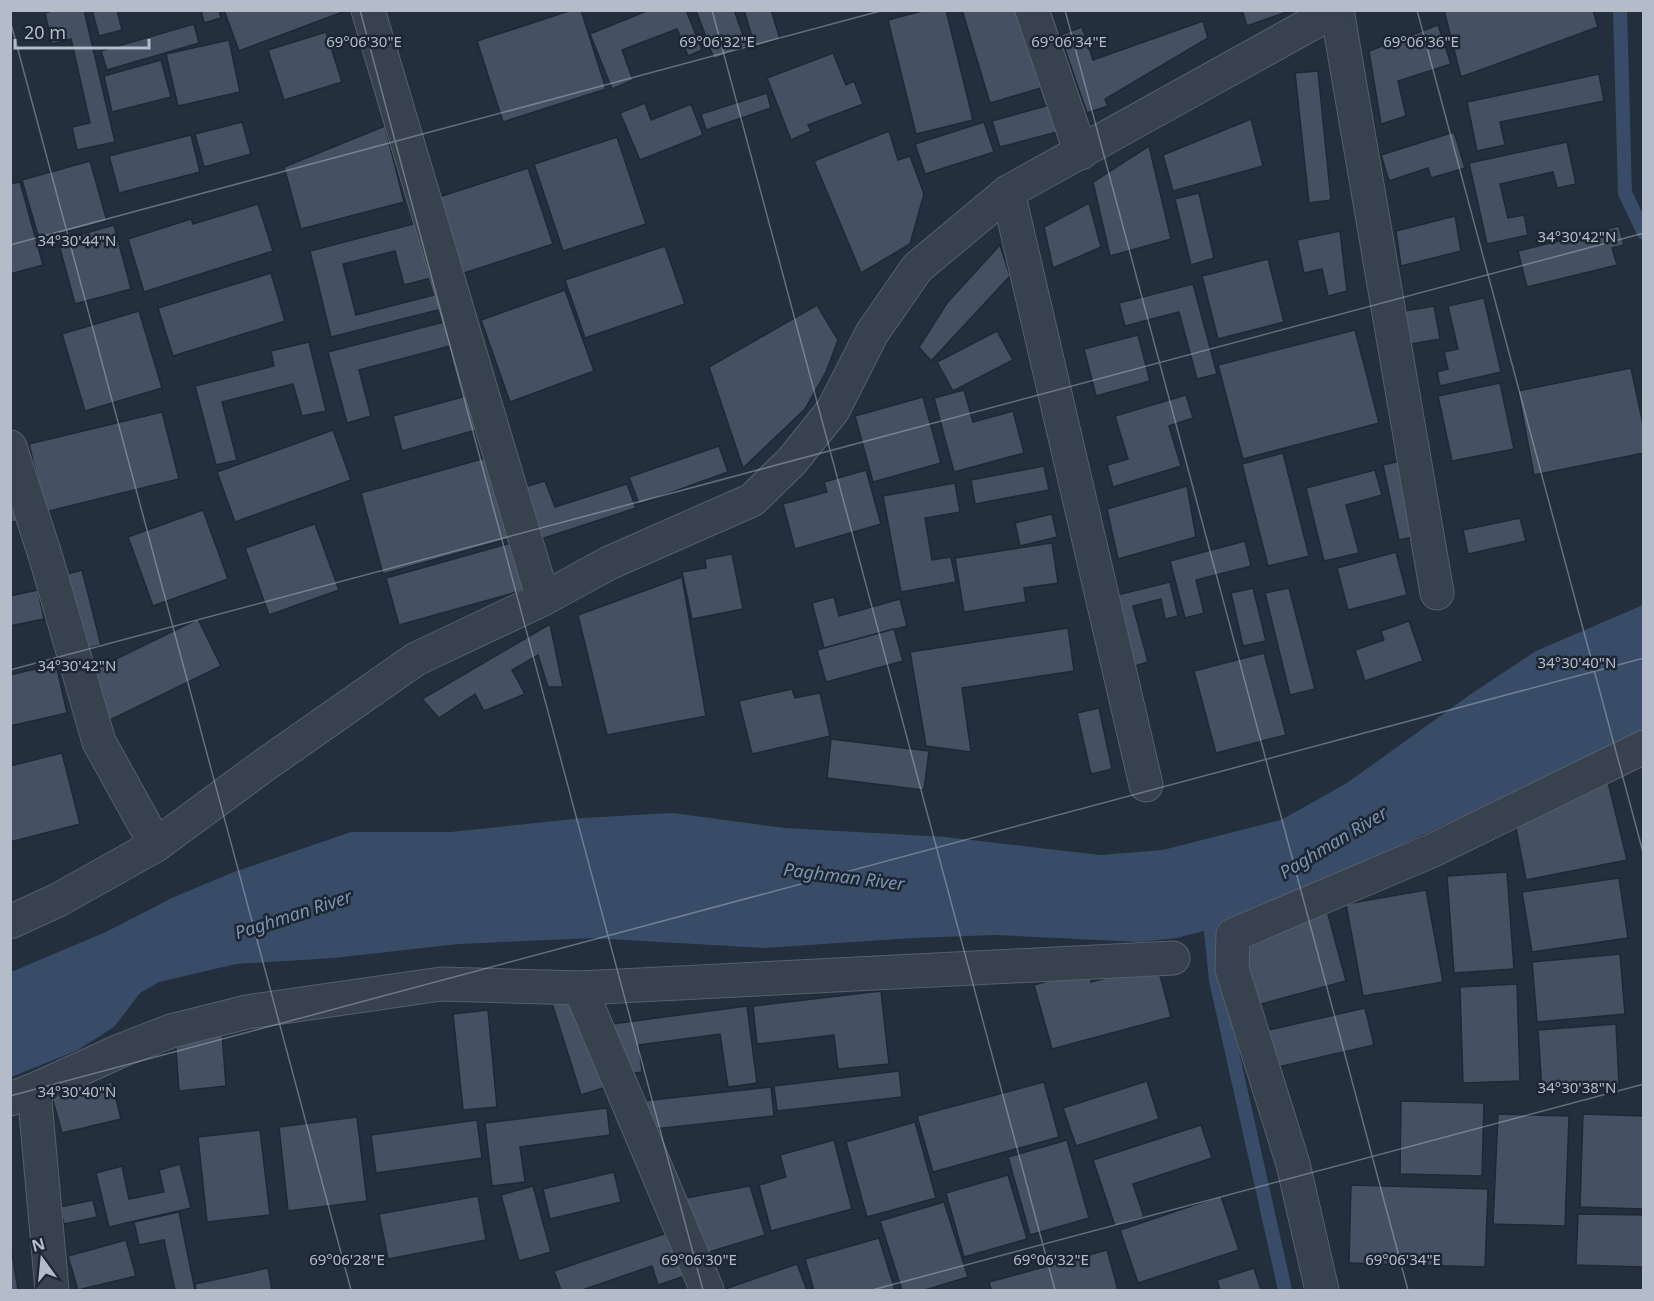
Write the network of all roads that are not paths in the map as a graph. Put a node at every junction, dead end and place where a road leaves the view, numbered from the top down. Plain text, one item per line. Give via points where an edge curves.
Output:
1 (368, 10) edge
2 (1032, 10) edge
3 (1336, 10) edge
4 (1081, 153) junction
5 (1008, 192) junction
6 (10, 447) edge
7 (1437, 593) dead end
8 (543, 598) junction
9 (1644, 747) edge
10 (1146, 785) dead end
11 (156, 846) junction
12 (10, 922) edge
13 (1173, 958) dead end
14 (580, 988) junction
15 (22, 1095) edge
16 (52, 1290) edge
17 (707, 1290) edge
18 (1322, 1290) edge

1 - 8 street
2 - 4 street
3 - 4 street
3 - 7 street
4 - 5 street
5 - 8 street via 917,268 872,333 833,411 752,500 609,562
5 - 10 street
6 - 11 street via 99,742
8 - 11 street via 416,659
9 - 18 street via 1431,851 1233,935 1232,969 1293,1164
11 - 12 street
13 - 14 street
14 - 15 street via 441,984 246,1012 171,1030
14 - 17 street
15 - 16 street

